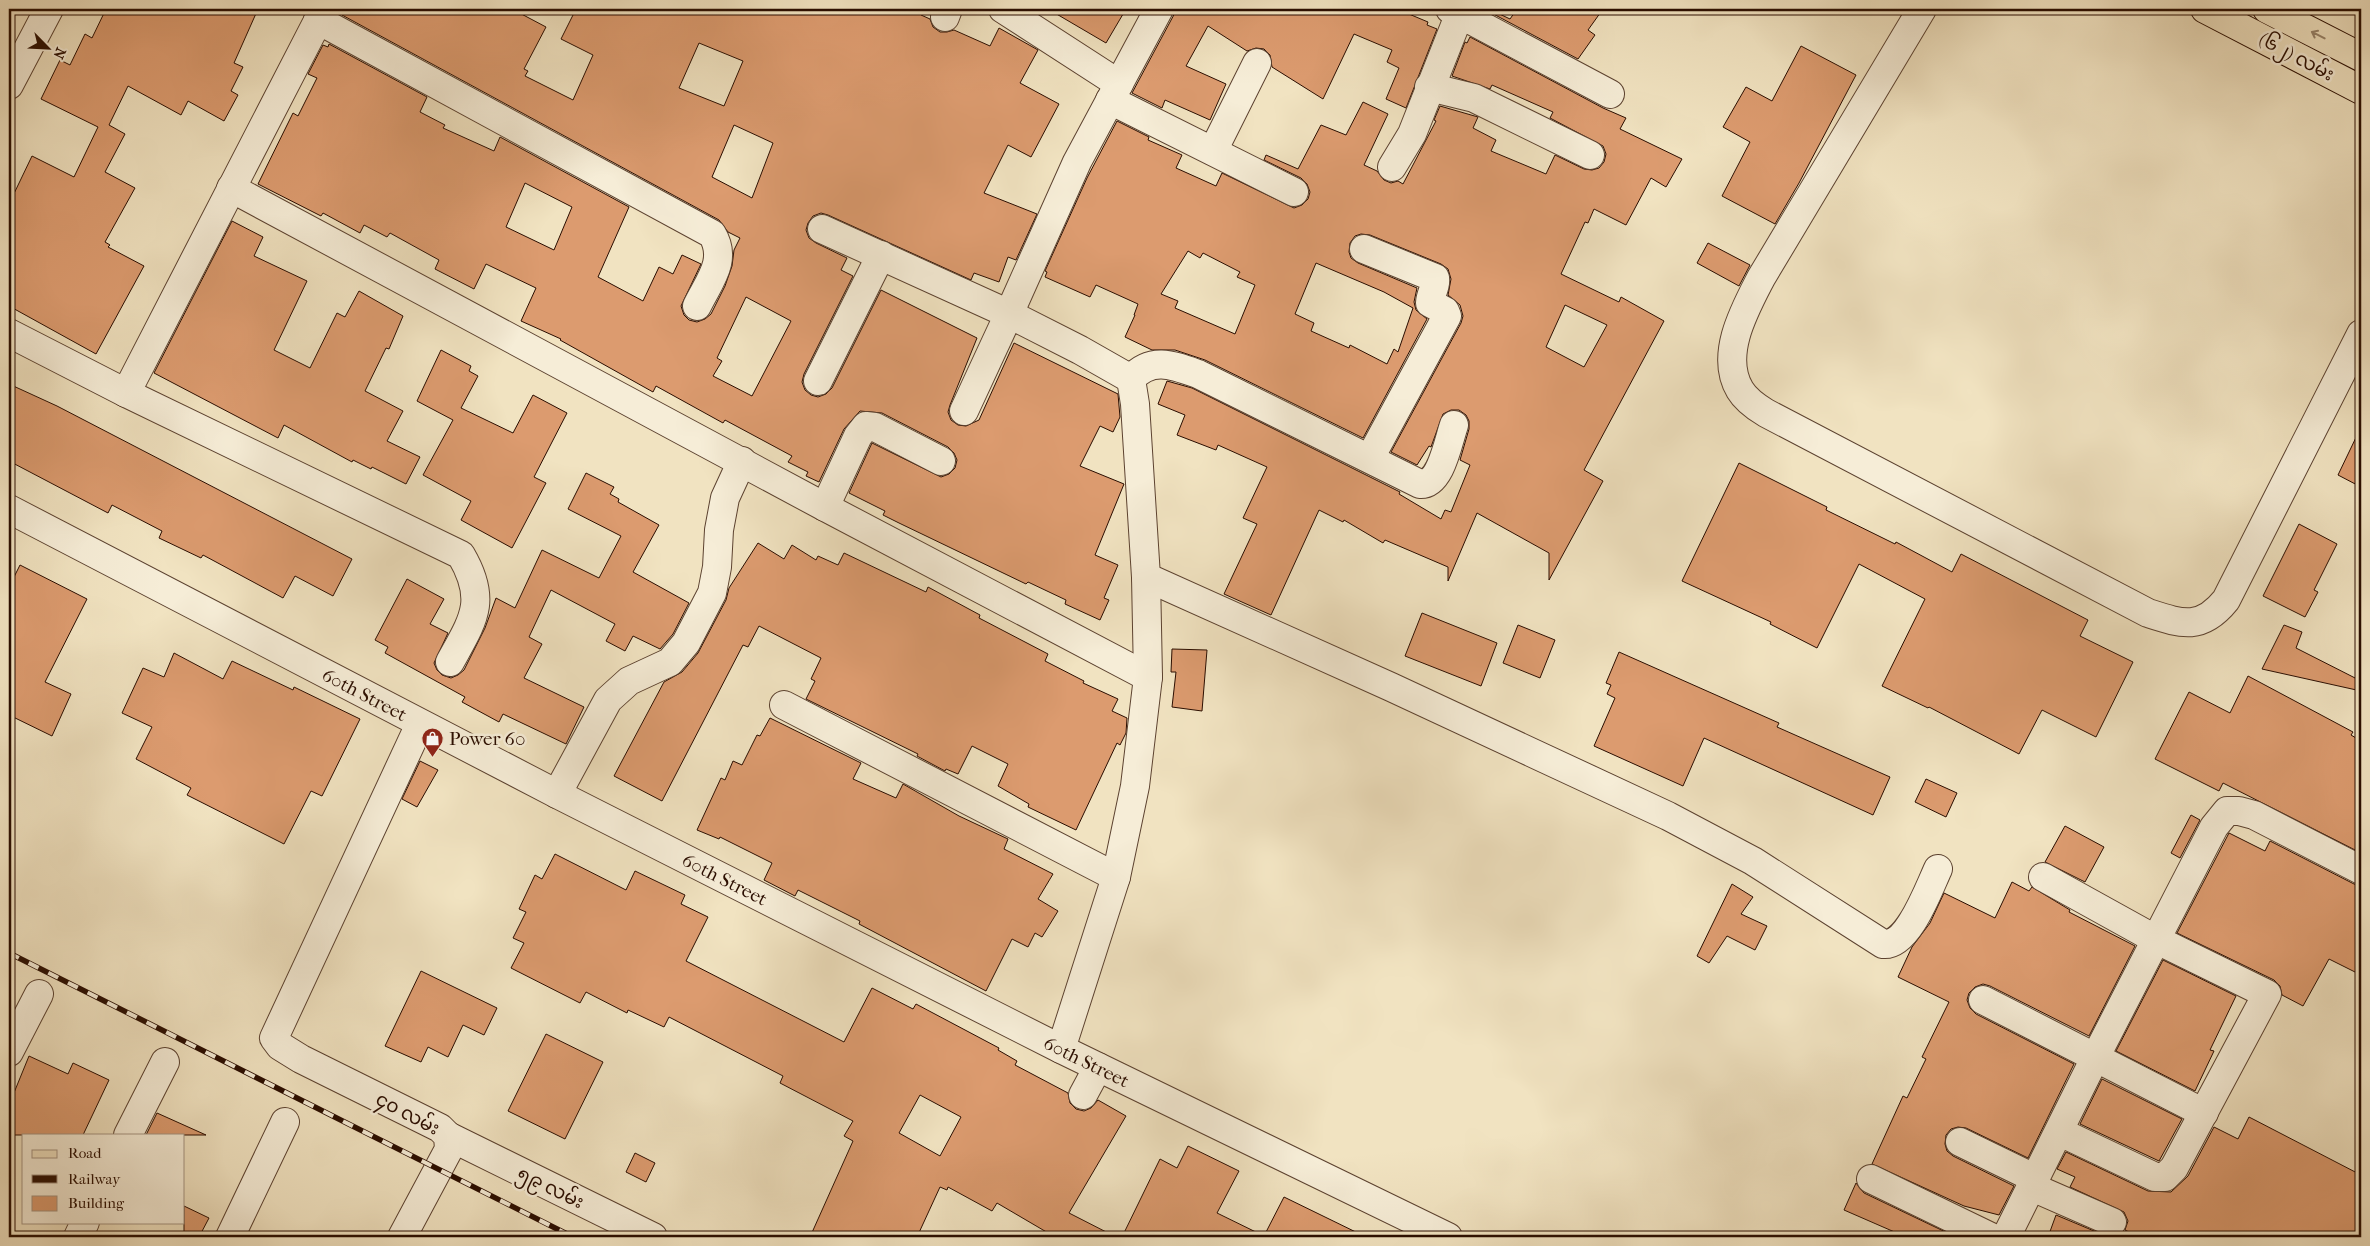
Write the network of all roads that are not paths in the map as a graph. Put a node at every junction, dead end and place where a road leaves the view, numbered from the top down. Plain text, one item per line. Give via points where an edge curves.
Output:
1 (49, 9) edge
2 (1003, 9) edge
3 (1159, 9) edge
4 (1922, 9) edge
5 (2206, 9) edge
6 (2267, 9) edge
7 (1455, 11) edge
8 (321, 15) edge
9 (2361, 57) edge
10 (1257, 63) dead end
11 (9, 86) edge
12 (1429, 87) junction
13 (2361, 90) edge
14 (1114, 92) junction
15 (1610, 94) dead end
16 (1213, 151) junction
17 (1590, 155) dead end
18 (1392, 167) dead end
19 (231, 188) junction
20 (1294, 192) dead end
21 (822, 228) dead end
22 (1364, 249) dead end
23 (881, 255) junction
24 (698, 306) dead end
25 (1009, 314) junction
26 (9, 334) edge
27 (2361, 334) edge
28 (1131, 379) junction
29 (818, 381) dead end
30 (126, 393) junction
31 (964, 411) dead end
32 (1454, 425) dead end
33 (1370, 458) junction
34 (742, 461) junction
35 (941, 461) dead end
36 (825, 507) junction
37 (9, 509) edge
38 (1146, 577) junction
39 (450, 662) dead end
40 (1148, 676) junction
41 (784, 705) dead end
42 (420, 724) junction
43 (556, 794) junction
44 (1938, 869) dead end
45 (2361, 870) edge
46 (1116, 877) junction
47 (2043, 877) dead end
48 (2155, 939) junction
49 (39, 994) dead end
50 (1983, 1000) dead end
51 (1061, 1049) junction
52 (9, 1052) edge
53 (2095, 1058) junction
54 (164, 1062) dead end
55 (1098, 1066) junction
56 (1083, 1095) dead end
57 (2204, 1113) junction
58 (285, 1122) dead end
59 (2060, 1132) junction
60 (128, 1134) edge
61 (448, 1136) junction
62 (1960, 1142) dead end
63 (1871, 1179) dead end
64 (2034, 1183) junction
65 (2112, 1222) dead end
66 (84, 1224) edge
67 (78, 1237) edge
68 (230, 1237) edge
69 (402, 1237) edge
70 (653, 1237) edge
71 (1448, 1237) edge
72 (1991, 1237) edge
73 (2006, 1237) edge

1 - 11 street
2 - 14 street
3 - 14 street
4 - 27 street via 1761,278 1746,309 1732,360 1740,390 1751,403 1766,414 2148,613 2190,623 2205,620 2216,613 2226,600
5 - 13 main road, (၆၂) လမ်း
9 -> 6 main road, (၆၂) လမ်း
7 - 12 street
7 - 15 street
8 - 19 street
8 - 24 street via 712,234 717,243 719,262
10 - 16 street
12 - 17 street via 1474,98 1503,110
12 - 18 street via 1412,134
14 - 16 street
14 - 25 street via 1077,162
16 - 20 street
19 - 30 street
19 - 34 street
21 - 23 street
22 - 33 street via 1435,278 1430,302 1445,311 1447,316
23 - 25 street
23 - 29 street
25 - 28 street
25 - 31 street
26 - 30 street
28 - 33 street via 1148,365 1179,367
28 - 38 street
30 - 39 street via 461,556 473,582 476,608 473,620
32 - 33 street via 1436,477 1426,484 1420,484
34 - 36 street
34 - 43 street via 725,498 712,594 686,643 670,662 629,681 608,700
35 - 36 street via 875,427 866,426 858,436
36 - 40 street
37 - 42 street, 60th Street
38 - 40 street
38 - 44 street via 1668,816 1753,861 1883,944 1889,945 1901,937 1914,920
40 - 46 street via 1136,786
41 - 46 street
42 - 43 street, 60th Street
42 - 61 street, ၄၀ လမ်း via 275,1033 276,1042 287,1051 440,1128
43 - 51 street, 60th Street
45 - 48 street via 2254,815 2239,810 2227,811 2214,827
46 - 51 street
47 - 48 street
48 - 53 street
48 - 57 street via 2267,994
49 - 52 street
50 - 53 street
51 - 55 street, 60th Street
53 - 57 street
53 - 59 street
54 - 60 street
55 - 56 street
55 - 71 street, 60th Street
57 - 59 street via 2174,1168 2165,1178 2155,1178
58 - 68 street
59 - 64 street
61 - 69 street, ၄၀ လမ်း via 449,1149
61 - 70 street, ၅၉ လမ်း
62 - 64 street
63 - 72 street
64 - 65 street
64 - 73 street
66 - 67 street

